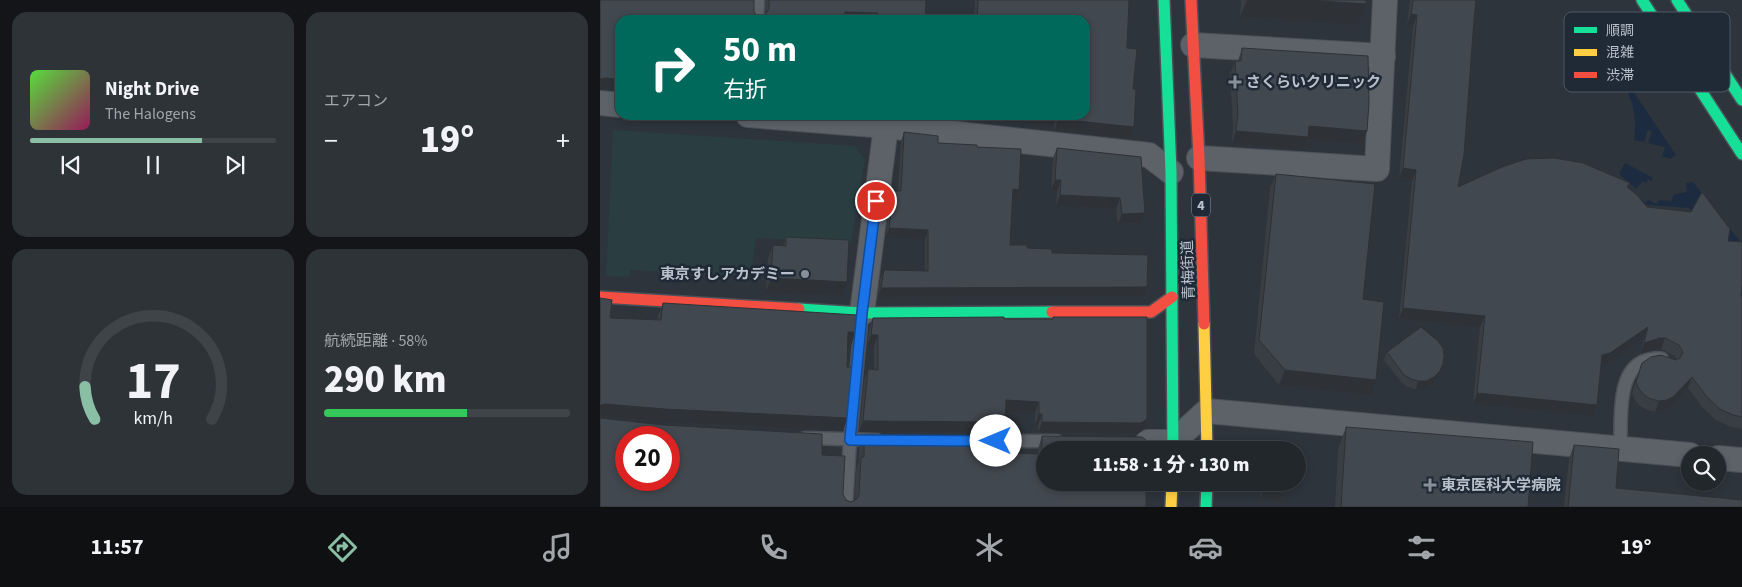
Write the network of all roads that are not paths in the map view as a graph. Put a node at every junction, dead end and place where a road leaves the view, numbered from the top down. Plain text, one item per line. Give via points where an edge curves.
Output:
1 (758, 0) edge
2 (1164, 0) edge
3 (1191, 0) edge
4 (1385, 0) edge
5 (1642, 0) edge
6 (1677, 0) edge
7 (1650, 12) edge
8 (1685, 12) edge
9 (756, 15) edge
10 (1193, 44) junction
11 (1382, 56) junction
12 (1730, 82) edge
13 (1702, 92) edge
14 (1742, 100) edge
15 (600, 103) edge
16 (615, 104) edge
17 (811, 120) edge
18 (886, 126) junction
19 (1742, 154) edge
20 (1199, 158) junction
21 (1170, 172) junction
22 (600, 297) edge
23 (1172, 297) junction
24 (862, 313) junction
25 (1671, 363) edge
26 (1207, 411) junction
27 (794, 437) edge
28 (850, 440) junction
29 (888, 440) edge
30 (977, 441) edge
31 (1036, 441) edge
32 (1173, 441) edge
33 (1178, 441) edge
34 (1207, 441) edge
35 (1620, 449) junction
36 (1681, 454) edge
37 (1726, 459) edge
38 (1742, 460) edge
39 (1172, 491) edge
40 (1206, 491) edge
41 (846, 507) edge
42 (1171, 507) edge
43 (1206, 507) edge

1 - 9 lane
2 - 21 main road, 青梅街道 / 4
3 - 10 main road, 青梅街道 / 4
4 - 11 street
5 - 7 main road
6 - 8 main road
10 - 11 street
10 - 20 main road, 青梅街道 / 4
11 - 20 street via 1377,169
12 - 14 main road
13 - 19 main road
15 - 16 street
17 - 18 street
18 - 21 street via 1149,155
18 - 24 street
20 - 26 main road, 青梅街道 / 4
21 - 23 main road, 青梅街道 / 4
22 - 24 main road
23 - 24 main road via 1151,312
23 - 32 main road, 青梅街道 / 4
24 - 28 lane
25 - 35 lane via 1658,357 1631,369 1622,392
26 - 33 street
26 - 34 main road, 青梅街道 / 4
26 - 35 street
27 - 28 lane
28 - 29 lane
28 - 41 lane
30 - 31 lane
35 - 36 street
37 - 38 street
39 - 42 main road
40 - 43 main road

